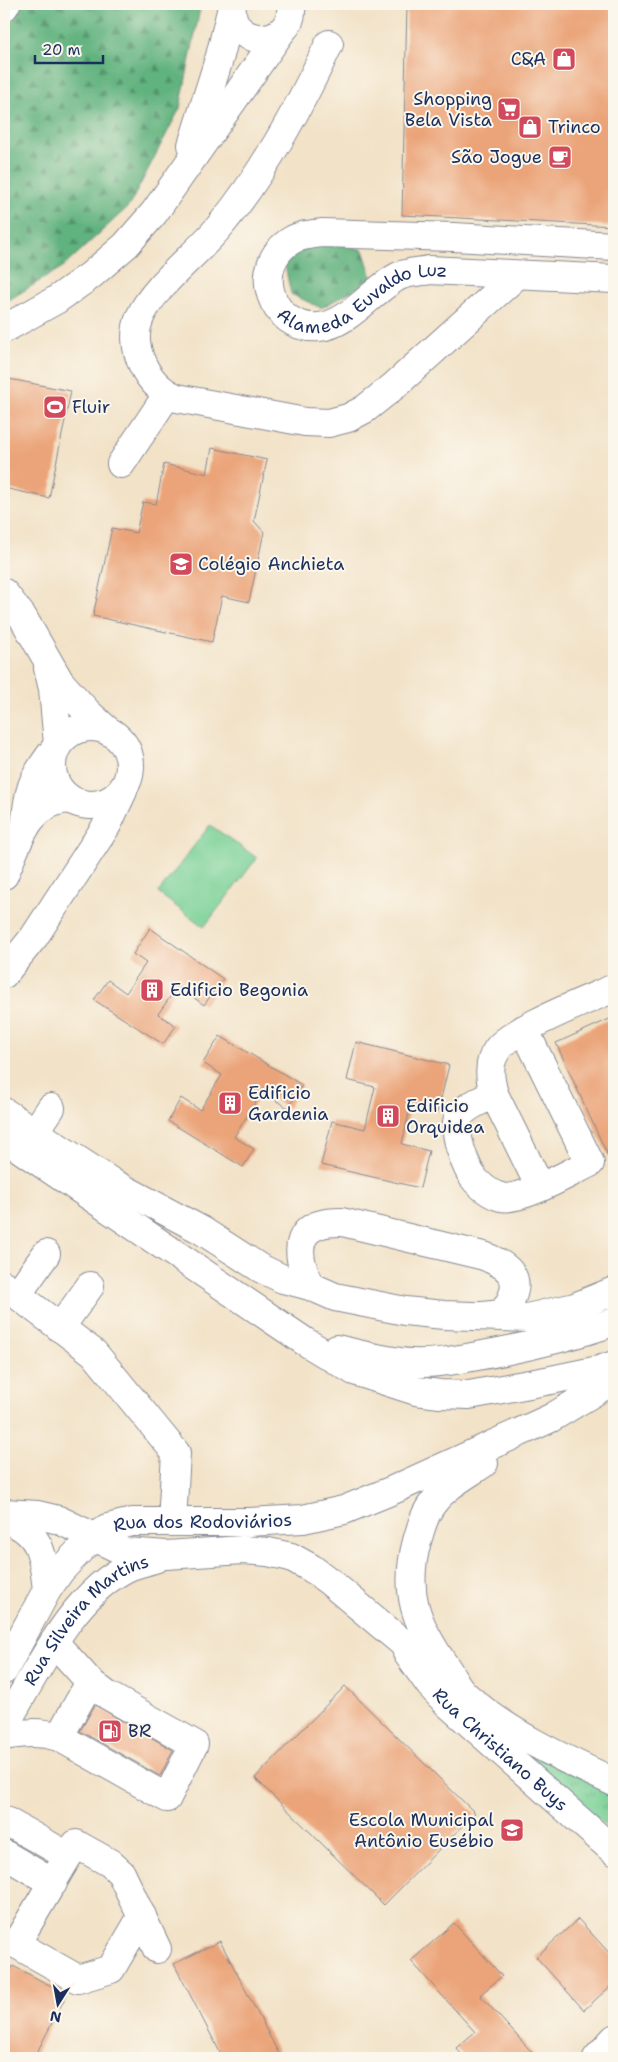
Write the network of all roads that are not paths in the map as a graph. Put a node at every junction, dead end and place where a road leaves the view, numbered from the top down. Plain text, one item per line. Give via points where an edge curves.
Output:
1 (6, 4) edge
2 (4, 7) edge
3 (232, 7) edge
4 (289, 14) edge
5 (329, 44) dead end
6 (184, 170) junction
7 (614, 246) edge
8 (517, 274) junction
9 (614, 279) edge
10 (4, 329) edge
11 (167, 394) junction
12 (121, 464) dead end
13 (4, 593) edge
14 (47, 662) junction
15 (108, 731) junction
16 (57, 746) junction
17 (123, 790) junction
18 (68, 799) junction
19 (24, 828) junction
20 (4, 876) edge
21 (4, 974) edge
22 (614, 988) edge
23 (524, 1029) junction
24 (494, 1094) junction
25 (51, 1108) dead end
26 (4, 1112) edge
27 (35, 1132) junction
28 (4, 1138) edge
29 (540, 1187) junction
30 (46, 1254) dead end
31 (90, 1286) dead end
32 (310, 1286) junction
33 (10, 1290) edge
34 (614, 1291) edge
35 (475, 1316) junction
36 (614, 1322) edge
37 (60, 1328) junction
38 (304, 1341) junction
39 (614, 1365) edge
40 (614, 1380) edge
41 (551, 1418) junction
42 (4, 1513) edge
43 (4, 1519) edge
44 (172, 1522) junction
45 (95, 1537) junction
46 (166, 1555) junction
47 (47, 1590) junction
48 (396, 1638) junction
49 (54, 1642) junction
50 (4, 1670) edge
51 (90, 1682) junction
52 (463, 1693) junction
53 (4, 1727) edge
54 (4, 1736) edge
55 (59, 1737) junction
56 (581, 1767) junction
57 (614, 1772) edge
58 (614, 1782) edge
59 (4, 1820) edge
60 (614, 1851) edge
61 (4, 1854) edge
62 (68, 1856) junction
63 (53, 1882) junction
64 (142, 1916) junction
65 (157, 1948) dead end
66 (614, 2039) edge
67 (597, 2058) edge

1 - 2 main road
3 - 4 main road via 234,21 240,30 261,39 272,37
3 - 6 main road
4 - 6 main road
5 - 11 main road via 266,160 242,197 220,226 148,303 139,318 138,354 158,388
6 - 10 main road via 154,213 97,270 56,300
7 - 8 main road, Alameda Euvaldo Luz via 322,233 292,240 278,252 270,267 268,283 272,299 283,315 306,328 322,327 342,319 383,286 401,276 429,270
8 - 9 main road, Alameda Euvaldo Luz
8 - 11 main road via 394,386 348,418 305,422
11 - 12 main road
13 - 14 main road via 22,616
14 - 15 main road via 60,682
14 - 16 main road via 53,689
15 - 16 main road via 96,727 72,731
15 - 17 main road via 120,739 127,750 129,778
16 - 18 main road via 51,770 60,791
16 - 19 main road via 40,768 29,790
17 - 18 main road via 111,801 97,806 82,805
17 - 21 main road via 107,825 34,937
18 - 19 main road via 55,800 43,806
19 - 20 main road
22 - 23 main road
23 - 24 main road via 507,1038 496,1051 490,1066
23 - 29 main road via 590,1163
24 - 29 main road
24 - 29 main road via 467,1108 458,1118 458,1142 474,1179 502,1197 516,1197
25 - 27 main road
26 - 27 main road
27 - 32 main road via 113,1184 201,1230 260,1268 283,1279
28 - 38 main road
30 - 33 main road
31 - 37 main road
32 - 35 main road via 335,1297 366,1304 406,1311
32 - 35 main road via 302,1270 301,1241 309,1228 324,1221 342,1222 500,1262 512,1273 516,1287 512,1301 502,1314
33 - 37 main road
34 - 35 main road via 575,1307 527,1318
36 - 38 main road via 525,1348 433,1364 377,1358
37 - 44 main road via 94,1353 176,1453
38 - 39 main road via 354,1371 416,1391 440,1394 469,1395
40 - 41 main road, Rua dos Rodoviários
41 - 44 main road, Rua dos Rodoviários via 344,1510 303,1518 249,1522
41 - 52 main road via 449,1487 433,1502 423,1520 413,1555 411,1586 415,1613 427,1640
42 - 45 main road via 59,1520
43 - 47 main road via 25,1529 41,1549
44 - 45 main road, Rua dos Rodoviários via 119,1524
45 - 46 main road, Rua dos Rodoviários via 125,1552
45 - 47 main road, Rua Silveira Martins via 61,1570
46 - 48 main road, Rua dos Rodoviários via 243,1550 292,1557 330,1582
46 - 49 main road, Rua Silveira Martins via 130,1567 111,1578 75,1610
47 - 50 main road, Rua Silveira Martins
48 - 52 main road, Rua dos Rodoviários
48 - 60 main road, Rua Christiano Buys via 448,1704
49 - 51 main road
49 - 53 main road, Rua Silveira Martins
51 - 55 main road
51 - 55 main road via 194,1744 167,1798
52 - 56 main road, Rua dos Rodoviários via 530,1740
54 - 55 main road via 32,1732
56 - 57 main road
56 - 58 main road, Rua dos Rodoviários
59 - 62 main road
61 - 63 main road
62 - 63 main road
62 - 64 main road via 76,1844 110,1863 121,1873
63 - 64 main road via 16,1944 78,1979 111,1969
64 - 65 main road
66 - 67 main road

